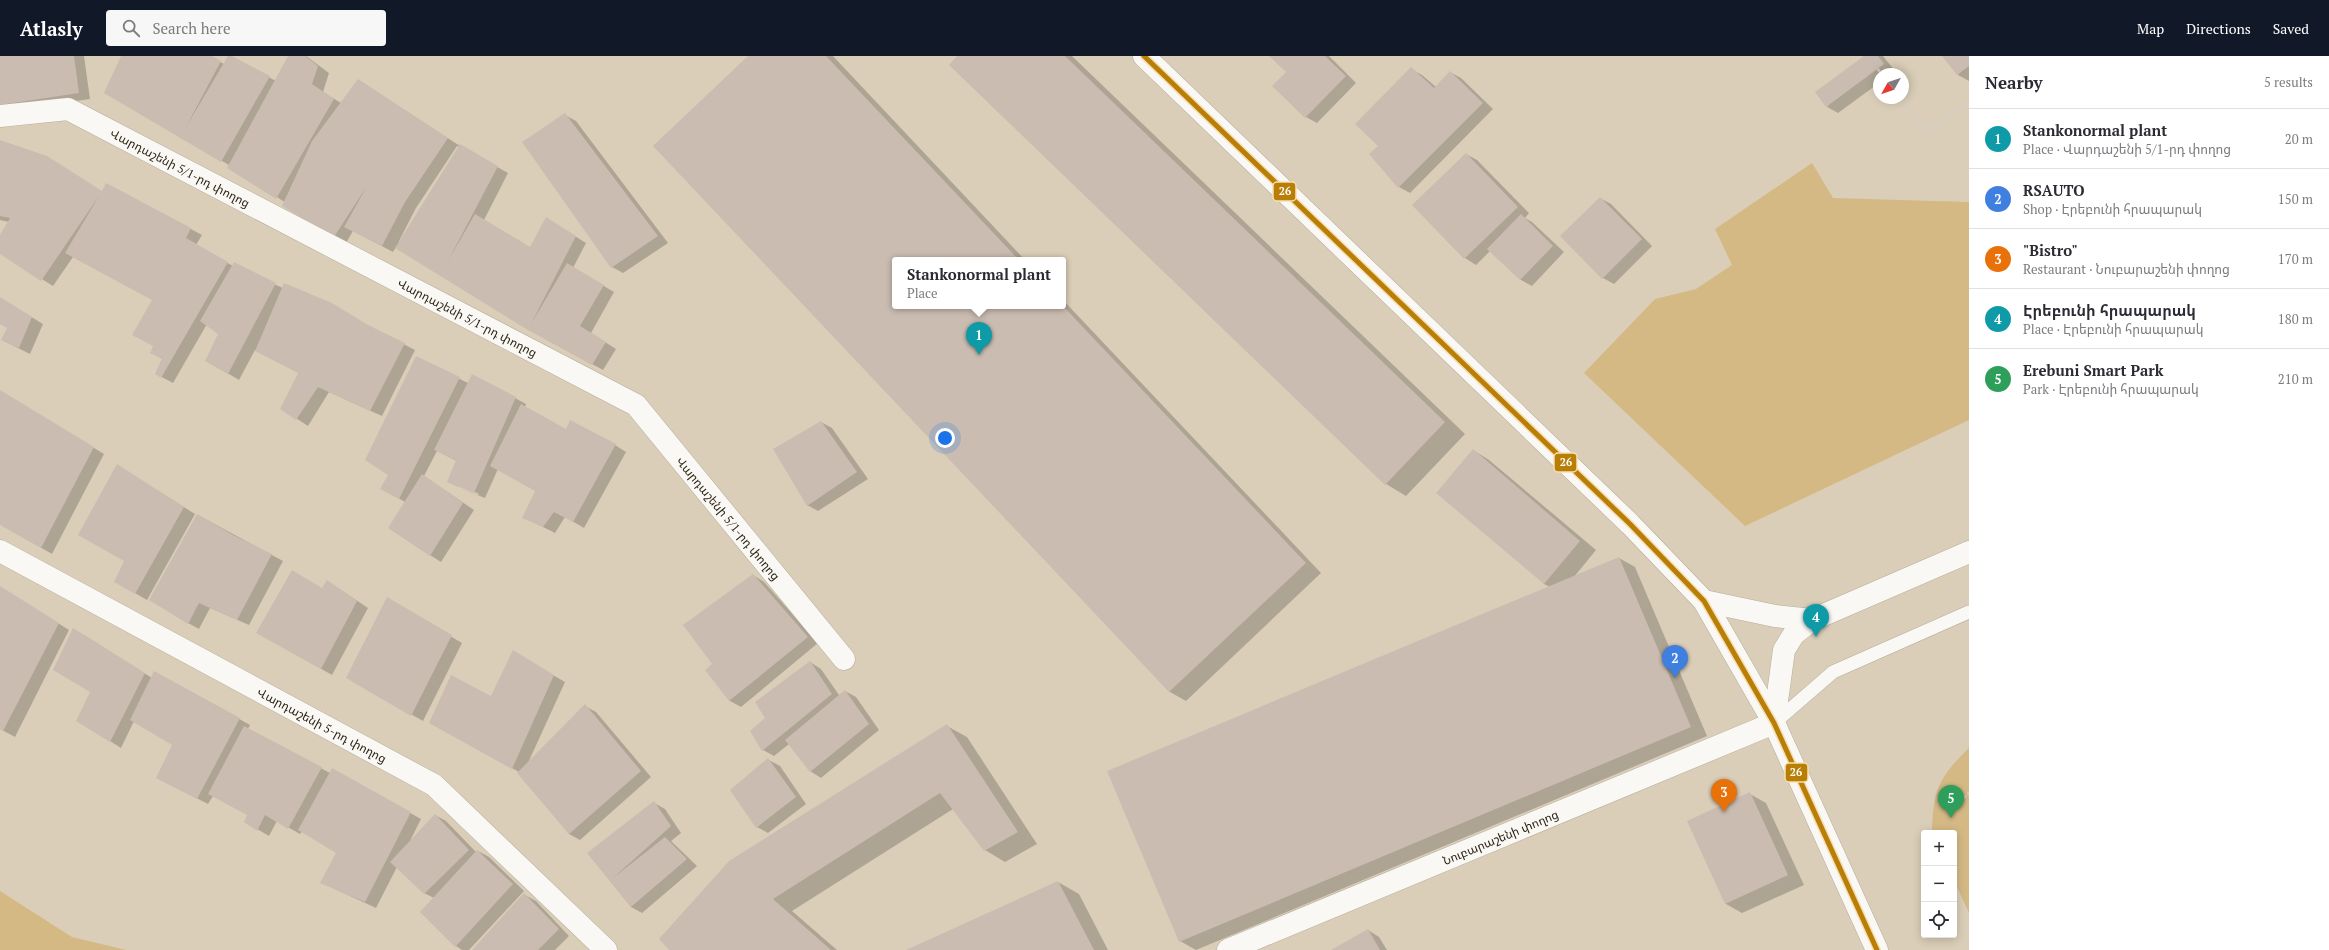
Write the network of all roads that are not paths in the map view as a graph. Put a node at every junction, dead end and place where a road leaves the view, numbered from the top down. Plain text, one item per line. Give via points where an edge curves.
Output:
1 (1144, 56) edge
2 (0, 116) edge
3 (0, 551) edge
4 (1969, 552) edge
5 (1704, 602) junction
6 (1969, 612) edge
7 (1812, 620) junction
8 (844, 659) dead end
9 (1774, 723) junction
10 (606, 950) edge
11 (1228, 950) edge
12 (1877, 950) edge

1 - 5 main road via 1630,524
2 - 8 main road, Վարդաշենի 5/1-րդ փողոց via 68,109 636,405
3 - 10 main road, Վարդաշենի 5-րդ փողոց via 434,785
4 - 7 main road
5 - 7 main road via 1775,616
5 - 9 main road
6 - 9 lane via 1834,672
7 - 9 main road via 1794,634 1784,650
9 - 11 main road, Նուբարաշենի փողոց
9 - 12 main road

